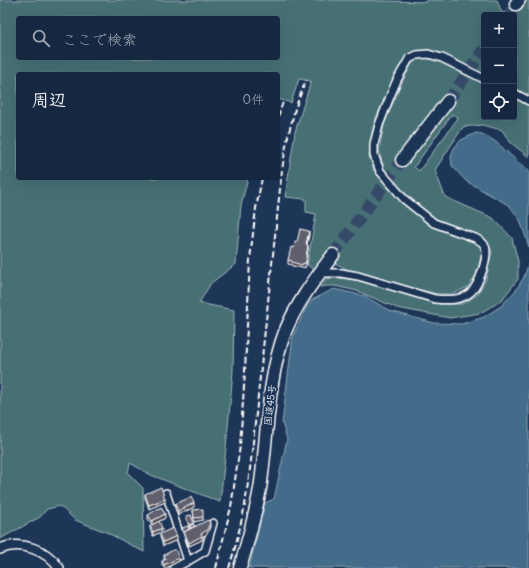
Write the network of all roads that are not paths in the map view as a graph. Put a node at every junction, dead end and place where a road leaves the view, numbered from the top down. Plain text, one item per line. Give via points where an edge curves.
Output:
1 (481, 78) edge
2 (517, 95) edge
3 (448, 101) tunnel mouth
4 (529, 101) edge
5 (402, 160) tunnel mouth
6 (333, 255) tunnel mouth
7 (320, 273) junction
8 (166, 493) dead end
9 (213, 523) dead end
10 (0, 549) edge
11 (188, 561) junction
12 (59, 568) edge
13 (174, 568) edge
14 (240, 568) edge

1 - 7 street via 442,58 428,54 409,59 396,80 374,144 374,155 380,171 404,199 434,223 475,238 485,245 485,262 479,280 471,292 460,298 435,299 358,276
2 - 4 street
3 - 5 highway
6 - 7 highway, 国道45号
7 - 14 highway, 国道45号 via 291,318 276,360 261,483
8 - 11 street
9 - 11 street via 205,551
10 - 12 street via 14,546 34,548 55,562
11 - 13 street

